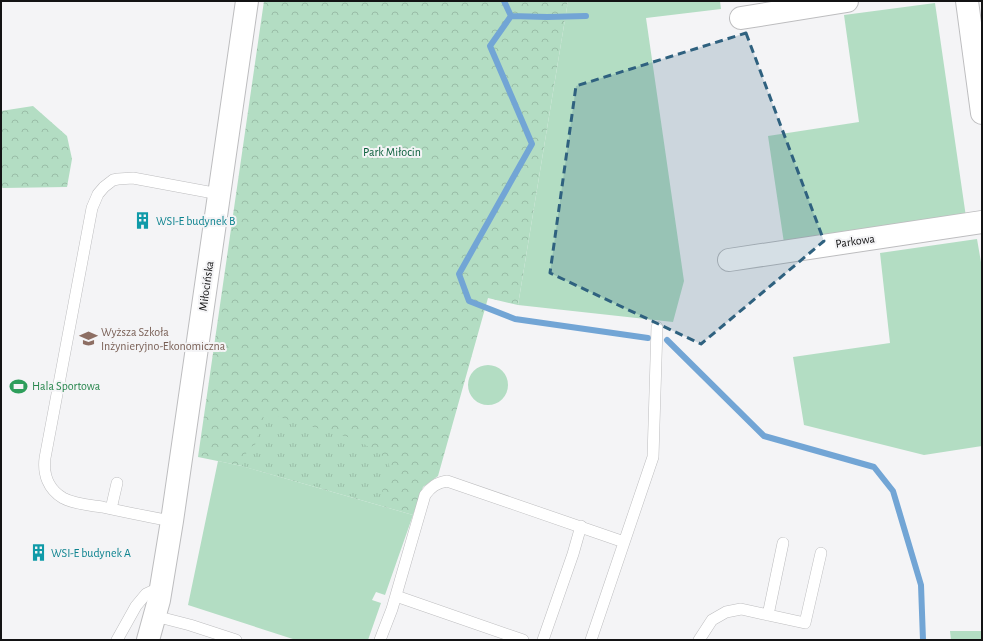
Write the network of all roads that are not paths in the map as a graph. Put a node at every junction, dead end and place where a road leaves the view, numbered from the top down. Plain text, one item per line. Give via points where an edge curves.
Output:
1 (241, 1) edge
2 (247, 1) edge
3 (847, 1) edge
4 (967, 1) edge
5 (741, 18) dead end
6 (982, 114) edge
7 (219, 194) junction
8 (982, 222) edge
9 (729, 260) dead end
10 (657, 327) dead end
11 (117, 483) dead end
12 (111, 509) junction
13 (172, 521) junction
14 (581, 526) junction
15 (624, 542) junction
16 (783, 543) dead end
17 (821, 553) dead end
18 (161, 587) junction
19 (396, 596) junction
20 (768, 615) junction
21 (155, 616) junction
22 (218, 638) edge
23 (117, 640) edge
24 (148, 640) edge
25 (236, 640) edge
26 (380, 640) edge
27 (523, 640) edge
28 (543, 640) edge
29 (591, 640) edge
30 (699, 640) edge

1 - 2 street
2 - 7 street, Miłocińska
3 - 5 street
4 - 6 street
7 - 12 lane via 133,178 108,183 94,204 44,467 46,479 54,491 63,498
7 - 13 street, Miłocińska
8 - 9 street, Parkowa
10 - 15 lane via 653,457
11 - 12 lane
12 - 13 lane
13 - 18 street, Miłocińska
14 - 15 lane
14 - 19 lane via 447,481 437,483 426,495
14 - 28 lane
15 - 29 lane
16 - 20 lane
17 - 20 lane via 805,623
18 - 21 street, Miłocińska
18 - 23 lane via 146,594 136,606
19 - 26 lane
19 - 27 lane
20 - 30 lane via 741,609 726,612 712,620
21 - 22 lane via 190,625
21 - 24 street, Miłocińska
22 - 25 lane

